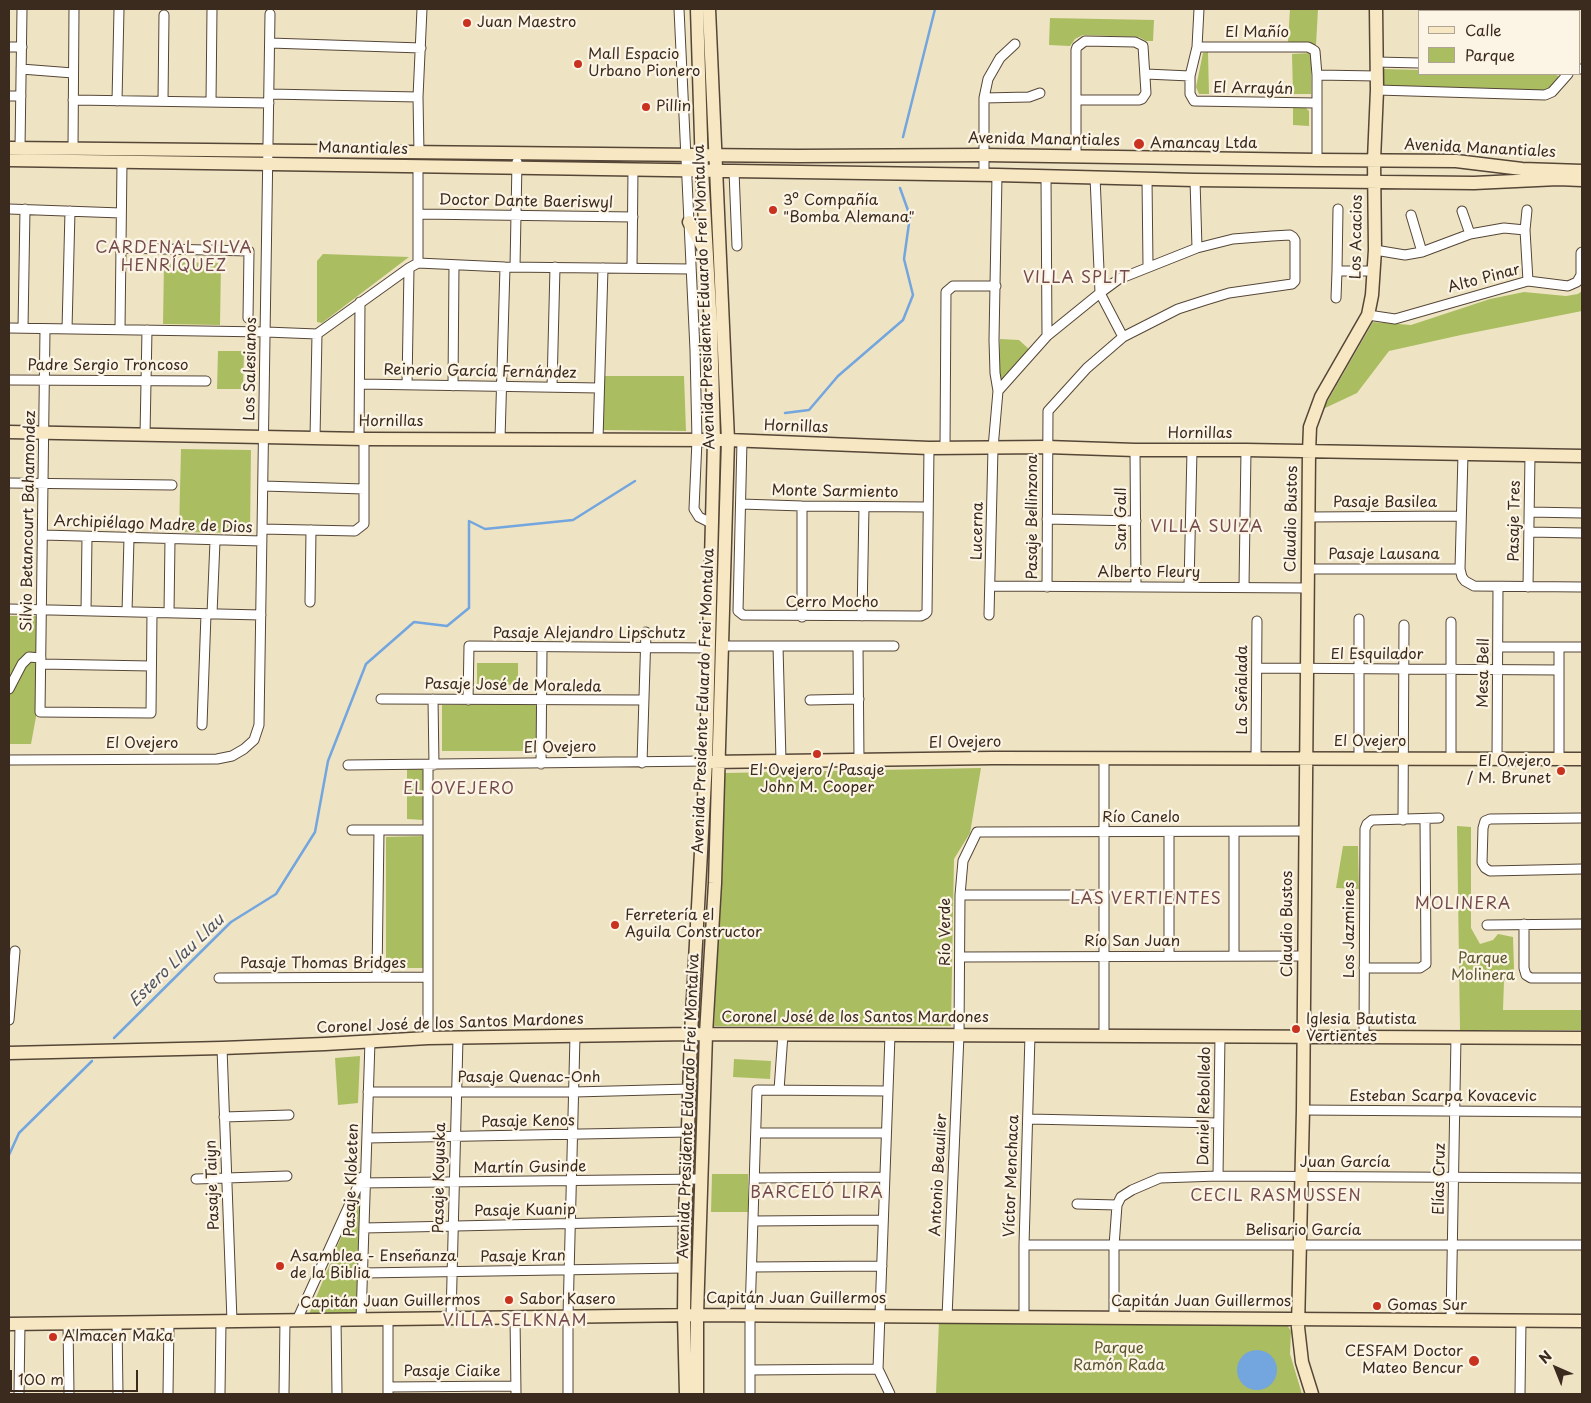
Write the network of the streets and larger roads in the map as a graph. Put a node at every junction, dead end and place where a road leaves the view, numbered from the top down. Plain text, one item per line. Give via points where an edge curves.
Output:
1 (22, 9) edge
2 (74, 9) edge
3 (120, 9) edge
4 (212, 9) edge
5 (422, 9) edge
6 (679, 9) edge
7 (697, 9) edge
8 (709, 9) edge
9 (1199, 9) edge
10 (1376, 9) edge
11 (270, 14) dead end
12 (164, 15) dead end
13 (270, 42) junction
14 (1015, 44) dead end
15 (9, 47) edge
16 (22, 47) junction
17 (1197, 47) junction
18 (421, 48) junction
19 (1376, 62) junction
20 (1418, 63) edge
21 (22, 69) junction
22 (73, 73) junction
23 (1146, 74) junction
24 (1567, 75) edge
25 (1190, 76) junction
26 (1317, 76) junction
27 (1376, 76) junction
28 (1377, 90) junction
29 (1040, 93) dead end
30 (9, 96) edge
31 (21, 96) junction
32 (418, 97) junction
33 (984, 98) junction
34 (269, 99) junction
35 (73, 100) junction
36 (1076, 100) junction
37 (117, 101) junction
38 (163, 101) junction
39 (211, 102) junction
40 (1316, 104) junction
41 (15, 148) edge
42 (73, 149) junction
43 (419, 152) junction
44 (517, 154) junction
45 (685, 155) junction
46 (984, 155) junction
47 (702, 156) junction
48 (716, 156) junction
49 (1076, 156) junction
50 (268, 157) junction
51 (9, 160) edge
52 (1317, 160) junction
53 (1374, 160) junction
54 (122, 162) junction
55 (418, 166) junction
56 (516, 168) junction
57 (633, 169) junction
58 (685, 170) junction
59 (702, 170) junction
60 (716, 170) junction
61 (734, 171) junction
62 (1582, 171) edge
63 (984, 175) junction
64 (997, 175) junction
65 (1046, 177) junction
66 (1095, 177) junction
67 (1147, 179) junction
68 (1195, 180) junction
69 (1582, 180) edge
70 (1375, 182) junction
71 (9, 209) edge
72 (25, 209) junction
73 (1338, 209) dead end
74 (1527, 210) dead end
75 (70, 211) junction
76 (1462, 211) dead end
77 (121, 212) junction
78 (419, 214) junction
79 (1411, 215) dead end
80 (516, 216) junction
81 (632, 218) junction
82 (689, 222) junction
83 (1525, 230) junction
84 (1470, 234) junction
85 (737, 246) dead end
86 (120, 248) junction
87 (1197, 248) junction
88 (1375, 250) junction
89 (1422, 252) junction
90 (1582, 252) edge
91 (707, 256) junction
92 (418, 264) junction
93 (454, 265) junction
94 (1148, 266) junction
95 (505, 267) junction
96 (515, 267) junction
97 (555, 267) junction
98 (409, 268) junction
99 (603, 268) junction
100 (632, 268) junction
101 (691, 269) junction
102 (1337, 271) junction
103 (1374, 271) junction
104 (1528, 280) junction
105 (996, 286) junction
106 (1100, 293) junction
107 (1336, 298) dead end
108 (360, 302) junction
109 (1368, 315) junction
110 (248, 318) dead end
111 (9, 328) edge
112 (23, 328) junction
113 (45, 329) junction
114 (67, 329) junction
115 (120, 329) junction
116 (147, 330) junction
117 (266, 332) junction
118 (317, 334) junction
119 (1047, 336) junction
120 (1123, 337) junction
121 (9, 380) edge
122 (44, 380) junction
123 (147, 380) junction
124 (206, 381) dead end
125 (360, 384) junction
126 (407, 385) junction
127 (453, 386) junction
128 (502, 386) junction
129 (552, 387) junction
130 (599, 388) junction
131 (998, 391) junction
132 (9, 432) edge
133 (44, 433) junction
134 (145, 435) junction
135 (264, 437) junction
136 (315, 438) junction
137 (362, 438) junction
138 (500, 439) junction
139 (598, 439) junction
140 (697, 440) junction
141 (728, 440) junction
142 (714, 441) junction
143 (742, 441) junction
144 (1047, 447) junction
145 (929, 448) junction
146 (945, 448) junction
147 (993, 448) junction
148 (1136, 450) junction
149 (1192, 450) junction
150 (1246, 450) junction
151 (1309, 452) junction
152 (1463, 454) junction
153 (1530, 455) junction
154 (1582, 456) edge
155 (9, 483) edge
156 (43, 484) junction
157 (172, 485) dead end
158 (263, 486) junction
159 (364, 489) junction
160 (741, 504) junction
161 (802, 506) junction
162 (864, 506) junction
163 (928, 507) junction
164 (1529, 512) junction
165 (1582, 513) edge
166 (1461, 516) junction
167 (1309, 517) junction
168 (1047, 520) junction
169 (1136, 521) junction
170 (712, 522) junction
171 (262, 528) junction
172 (311, 530) junction
173 (1529, 532) junction
174 (1582, 534) edge
175 (43, 535) junction
176 (87, 537) junction
177 (129, 538) junction
178 (170, 539) junction
179 (215, 540) junction
180 (262, 541) junction
181 (1307, 569) junction
182 (1460, 569) junction
183 (991, 586) junction
184 (1189, 586) junction
185 (1047, 587) junction
186 (1136, 587) junction
187 (1244, 587) junction
188 (1498, 587) junction
189 (1528, 587) junction
190 (1582, 587) edge
191 (1307, 588) junction
192 (310, 602) dead end
193 (9, 609) edge
194 (42, 610) junction
195 (86, 611) junction
196 (127, 612) junction
197 (152, 613) junction
198 (169, 613) junction
199 (738, 613) joint
200 (209, 614) junction
201 (261, 615) junction
202 (989, 615) dead end
203 (862, 616) junction
204 (802, 617) junction
205 (1359, 619) dead end
206 (1257, 621) dead end
207 (1451, 622) dead end
208 (1404, 625) dead end
209 (646, 632) dead end
210 (722, 646) junction
211 (778, 646) junction
212 (858, 646) junction
213 (894, 646) dead end
214 (542, 647) junction
215 (1498, 647) junction
216 (1582, 647) edge
217 (644, 648) junction
218 (709, 648) junction
219 (1559, 648) junction
220 (41, 661) junction
221 (152, 666) junction
222 (1257, 668) junction
223 (1307, 668) junction
224 (1358, 669) junction
225 (1404, 669) junction
226 (1451, 670) junction
227 (1497, 670) junction
228 (1559, 670) junction
229 (9, 689) edge
230 (381, 699) dead end
231 (433, 699) junction
232 (859, 699) junction
233 (468, 700) junction
234 (644, 700) junction
235 (810, 700) dead end
236 (541, 701) junction
237 (202, 725) dead end
238 (259, 725) joint
239 (1104, 758) junction
240 (1256, 759) junction
241 (1305, 759) junction
242 (1359, 759) junction
243 (1404, 759) junction
244 (1451, 759) junction
245 (1497, 759) junction
246 (1559, 759) junction
247 (1582, 759) edge
248 (9, 760) edge
249 (859, 760) junction
250 (781, 761) junction
251 (712, 762) junction
252 (642, 763) junction
253 (540, 764) junction
254 (348, 765) dead end
255 (431, 765) junction
256 (1439, 818) dead end
257 (1582, 818) edge
258 (1425, 819) junction
259 (1404, 820) junction
260 (352, 830) dead end
261 (379, 830) junction
262 (428, 830) junction
263 (1305, 831) junction
264 (977, 832) joint
265 (1104, 832) junction
266 (1169, 832) junction
267 (1234, 832) junction
268 (1582, 869) edge
269 (960, 895) junction
270 (1104, 895) junction
271 (1524, 924) junction
272 (1582, 924) edge
273 (1487, 925) dead end
274 (14, 951) dead end
275 (1104, 956) junction
276 (1169, 956) junction
277 (1234, 956) junction
278 (1304, 956) junction
279 (960, 957) junction
280 (1364, 968) junction
281 (377, 977) junction
282 (426, 977) junction
283 (219, 978) dead end
284 (1582, 978) edge
285 (9, 1020) edge
286 (692, 1034) junction
287 (706, 1034) junction
288 (783, 1034) junction
289 (890, 1034) junction
290 (959, 1035) junction
291 (1030, 1035) junction
292 (575, 1036) junction
293 (1104, 1036) junction
294 (1220, 1036) junction
295 (1303, 1036) junction
296 (1364, 1037) junction
297 (1456, 1037) junction
298 (428, 1038) junction
299 (458, 1038) junction
300 (1582, 1038) edge
301 (370, 1041) junction
302 (222, 1048) junction
303 (9, 1053) edge
304 (690, 1089) junction
305 (779, 1090) junction
306 (888, 1091) junction
307 (368, 1092) junction
308 (456, 1092) junction
309 (574, 1092) junction
310 (1303, 1110) junction
311 (1455, 1111) junction
312 (1582, 1112) edge
313 (289, 1115) dead end
314 (224, 1117) junction
315 (1028, 1118) junction
316 (1218, 1123) junction
317 (690, 1132) junction
318 (756, 1133) junction
319 (886, 1133) junction
320 (572, 1135) junction
321 (455, 1136) junction
322 (367, 1138) junction
323 (287, 1176) dead end
324 (1218, 1176) junction
325 (1301, 1176) junction
326 (885, 1177) junction
327 (1454, 1177) junction
328 (226, 1178) junction
329 (755, 1178) junction
330 (1582, 1178) edge
331 (196, 1179) dead end
332 (688, 1179) junction
333 (702, 1179) junction
334 (571, 1181) junction
335 (454, 1182) junction
336 (362, 1183) junction
337 (1077, 1204) dead end
338 (1116, 1205) junction
339 (882, 1220) junction
340 (685, 1221) junction
341 (753, 1222) junction
342 (570, 1224) junction
343 (453, 1226) junction
344 (364, 1228) junction
345 (1024, 1245) junction
346 (1300, 1245) junction
347 (1452, 1245) junction
348 (1582, 1245) edge
349 (1114, 1246) junction
350 (882, 1266) junction
351 (752, 1267) junction
352 (684, 1268) junction
353 (569, 1270) junction
354 (452, 1272) junction
355 (363, 1273) junction
356 (684, 1315) junction
357 (697, 1315) junction
358 (750, 1315) junction
359 (568, 1316) junction
360 (880, 1316) junction
361 (947, 1316) junction
362 (516, 1317) junction
363 (1024, 1317) junction
364 (450, 1318) junction
365 (1114, 1318) junction
366 (336, 1319) junction
367 (361, 1319) junction
368 (388, 1319) junction
369 (1298, 1319) junction
370 (291, 1320) junction
371 (1451, 1320) junction
372 (226, 1321) junction
373 (1521, 1321) junction
374 (1582, 1321) edge
375 (117, 1322) junction
376 (169, 1322) junction
377 (68, 1323) junction
378 (14, 1324) edge
379 (878, 1369) junction
380 (750, 1370) junction
381 (388, 1390) edge
382 (516, 1390) edge
383 (19, 1394) edge
384 (69, 1394) edge
385 (118, 1394) edge
386 (168, 1394) edge
387 (220, 1394) edge
388 (284, 1394) edge
389 (337, 1394) edge
390 (568, 1394) edge
391 (686, 1394) edge
392 (697, 1394) edge
393 (750, 1394) edge
394 (890, 1394) edge
395 (1312, 1394) edge
396 (1520, 1394) edge

1 - 16 street
2 - 22 street
3 - 37 street
4 - 39 street
5 - 18 street
6 - 45 street, Avenida Presidente Eduardo Frei Montalva
7 - 47 street, Avenida Presidente Eduardo Frei Montalva
8 - 48 street, Avenida Presidente Eduardo Frei Montalva
9 - 17 street
10 - 19 street, Los Acacios
11 - 13 street, Los Salesianos
12 - 38 street
13 - 18 street
13 - 34 street, Los Salesianos
14 - 33 street via 1000,58 988,79
15 - 16 street
16 - 21 street
17 - 25 street
17 - 26 street, El Mañío via 1308,47 1315,51
18 - 32 street
19 - 20 street
19 - 27 street, Los Acacios
21 - 22 street
21 - 31 street
22 - 35 street
23 - 25 street
23 - 36 street via 1146,93 1142,99
23 - 36 street via 1142,44 1085,41 1076,50
24 - 28 street via 1545,95
25 - 40 street, El Arrayán via 1191,96 1197,102
26 - 27 street
26 - 40 street
27 - 28 street, Los Acacios
28 - 53 street, Los Acacios
29 - 33 street via 1029,97
30 - 31 street
31 - 41 street
32 - 34 street
32 - 43 street
33 - 46 street
34 - 39 street
34 - 50 street, Los Salesianos
35 - 37 street
35 - 42 street
36 - 49 street
37 - 38 street
38 - 39 street
40 - 52 street
41 - 42 street, Manantiales
42 - 50 street, Manantiales
43 - 44 street, Manantiales
43 - 50 street, Manantiales
44 - 45 street, Manantiales
44 - 56 street
45 - 47 street, Manantiales
45 - 58 street, Avenida Presidente Eduardo Frei Montalva
46 - 48 street, Avenida Manantiales
46 - 49 street, Avenida Manantiales
46 - 63 street
47 - 48 street, Manantiales
47 - 59 street, Avenida Presidente Eduardo Frei Montalva
48 - 60 street, Avenida Presidente Eduardo Frei Montalva
49 - 52 street, Avenida Manantiales
50 - 54 street, Manantiales
50 - 55 street, Manantiales
50 - 117 street, Los Salesianos
51 - 54 street, Manantiales
52 - 53 street, Avenida Manantiales
53 - 62 street, Avenida Manantiales via 1456,161
53 - 70 street, Los Acacios
54 - 77 street
55 - 56 street, Manantiales
55 - 78 street
56 - 57 street, Manantiales
56 - 80 street
57 - 58 street, Manantiales
57 - 81 street
58 - 59 street, Manantiales
58 - 82 street, Avenida Presidente Eduardo Frei Montalva
59 - 60 street, Manantiales
59 - 91 street, Avenida Presidente Eduardo Frei Montalva
60 - 61 street, Avenida Manantiales
60 - 141 street, Avenida Presidente Eduardo Frei Montalva
61 - 63 street, Avenida Manantiales
61 - 85 street
63 - 64 street, Avenida Manantiales
64 - 65 street, Avenida Manantiales
64 - 105 street, Lucerna
65 - 66 street, Avenida Manantiales
65 - 119 street
66 - 67 street, Avenida Manantiales
66 - 106 street
67 - 68 street, Avenida Manantiales
67 - 94 street
68 - 70 street, Avenida Manantiales
68 - 87 street
69 - 70 street, Avenida Manantiales
70 - 88 street, Los Acacios
71 - 72 street
72 - 75 street
72 - 112 street
73 - 102 street
74 - 83 street
75 - 77 street
75 - 114 street
76 - 84 street
77 - 86 street
78 - 80 street, Doctor Dante Baeriswyl
78 - 92 street
79 - 89 street
80 - 81 street, Doctor Dante Baeriswyl
80 - 96 street
81 - 100 street
82 - 91 street
82 - 101 street, Avenida Presidente Eduardo Frei Montalva
83 - 84 street via 1504,228
83 - 104 street
84 - 89 street
86 - 110 street via 249,251
86 - 115 street
87 - 94 street
87 - 120 street, Pasaje Bellinzona via 1233,239 1290,235 1295,240 1295,281 1229,293 1178,309
88 - 89 street via 1405,255
88 - 103 street, Los Acacios
90 - 104 street, Alto Pinar via 1581,275 1577,282 1568,286
91 - 142 street, Avenida Presidente Eduardo Frei Montalva
92 - 93 street
92 - 98 street
93 - 95 street
93 - 127 street
94 - 106 street via 1119,279
95 - 96 street
95 - 128 street
96 - 97 street
97 - 99 street
97 - 129 street
98 - 108 street
98 - 126 street
99 - 100 street
99 - 130 street
100 - 101 street
101 - 140 street, Avenida Presidente Eduardo Frei Montalva
102 - 103 street
102 - 107 street
103 - 109 street, Los Acacios
104 - 109 street, Alto Pinar via 1395,319
105 - 131 street, Lucerna
105 - 146 street via 953,286 946,292
106 - 119 street
106 - 120 street
108 - 118 street
108 - 125 street
109 - 151 street, Los Acacios via 1321,397 1310,427
111 - 112 street
112 - 113 street
113 - 114 street
113 - 122 street, Silvio Betancourt Bahamondez
114 - 115 street
115 - 116 street
116 - 117 street
116 - 123 street
117 - 118 street
117 - 135 street, Los Salesianos
118 - 136 street
119 - 131 street
120 - 144 street, Pasaje Bellinzona via 1087,368 1048,411
121 - 122 street, Padre Sergio Troncoso
122 - 123 street, Padre Sergio Troncoso
122 - 133 street, Silvio Betancourt Bahamondez
123 - 124 street, Padre Sergio Troncoso
123 - 134 street
125 - 126 street, Reinerio García Fernández
125 - 137 street
126 - 127 street, Reinerio García Fernández
127 - 128 street, Reinerio García Fernández
128 - 129 street, Reinerio García Fernández
128 - 138 street
129 - 130 street, Reinerio García Fernández
130 - 139 street
131 - 147 street, Lucerna
132 - 133 street, Hornillas
133 - 134 street, Hornillas
133 - 156 street, Silvio Betancourt Bahamondez
134 - 135 street, Hornillas
135 - 136 street, Hornillas
135 - 158 street, Los Salesianos
136 - 137 street, Hornillas
137 - 138 street, Hornillas
137 - 159 street
138 - 139 street, Hornillas
139 - 140 street, Hornillas
140 - 142 street, Hornillas
140 - 170 street, Avenida Presidente Eduardo Frei Montalva via 694,509 699,517
141 - 142 street, Hornillas
141 - 143 street, Hornillas
141 - 210 street, Avenida Presidente Eduardo Frei Montalva
142 - 170 street, Avenida Presidente Eduardo Frei Montalva
143 - 145 street, Hornillas
143 - 160 street, Avenida Presidente Eduardo Frei Montalva
144 - 147 street, Hornillas
144 - 148 street, Hornillas
144 - 168 street, Pasaje Bellinzona
145 - 146 street, Hornillas
145 - 163 street
146 - 147 street, Hornillas
147 - 183 street, Lucerna
148 - 149 street, Hornillas
148 - 169 street, San Gall
149 - 150 street, Hornillas
149 - 184 street
150 - 151 street, Hornillas
150 - 187 street
151 - 152 street, Hornillas
151 - 167 street, Claudio Bustos
152 - 153 street, Hornillas
152 - 166 street
153 - 154 street, Hornillas
153 - 164 street, Pasaje Tres
155 - 156 street
156 - 157 street
156 - 175 street, Silvio Betancourt Bahamondez
158 - 159 street
158 - 171 street, Los Salesianos
159 - 172 street via 364,524 355,532
160 - 161 street, Monte Sarmiento
160 - 199 street, Avenida Presidente Eduardo Frei Montalva
161 - 162 street, Monte Sarmiento
161 - 204 street
162 - 163 street, Monte Sarmiento
162 - 203 street
163 - 203 street, Cerro Mocho via 927,612 921,616
164 - 165 street
164 - 173 street, Pasaje Tres
166 - 167 street, Pasaje Basilea
166 - 182 street
167 - 181 street, Claudio Bustos
168 - 169 street
168 - 185 street, Pasaje Bellinzona
169 - 186 street, San Gall
170 - 218 street, Avenida Presidente Eduardo Frei Montalva
171 - 172 street
171 - 180 street, Los Salesianos
172 - 192 street
173 - 174 street
173 - 189 street, Pasaje Tres
175 - 176 street, Archipiélago Madre de Dios
175 - 194 street, Silvio Betancourt Bahamondez
176 - 177 street, Archipiélago Madre de Dios
176 - 195 street
177 - 178 street, Archipiélago Madre de Dios
177 - 196 street
178 - 179 street, Archipiélago Madre de Dios
178 - 198 street
179 - 180 street, Archipiélago Madre de Dios
179 - 200 street
180 - 201 street, Los Salesianos
181 - 182 street, Pasaje Lausana
181 - 191 street, Claudio Bustos
182 - 188 street via 1465,582 1474,586
183 - 185 street, Alberto Fleury
183 - 202 street, Lucerna
184 - 186 street, Alberto Fleury
184 - 187 street, Alberto Fleury
185 - 186 street, Alberto Fleury
187 - 191 street, Alberto Fleury
188 - 189 street
188 - 215 street, Mesa Bell
189 - 190 street
191 - 223 street, Claudio Bustos
193 - 194 street
194 - 195 street
194 - 220 street, Silvio Betancourt Bahamondez
195 - 196 street
196 - 197 street
197 - 198 street
197 - 221 street
198 - 200 street
199 - 204 street, Cerro Mocho
200 - 201 street
200 - 237 street
201 - 238 street, Los Salesianos
203 - 204 street, Cerro Mocho
205 - 224 street
206 - 222 street, La Señalada
207 - 226 street
208 - 225 street
209 - 217 street
210 - 211 street
210 - 251 street, Avenida Presidente Eduardo Frei Montalva
211 - 212 street
211 - 250 street
212 - 213 street
212 - 232 street
214 - 217 street, Pasaje Alejandro Lipschutz
214 - 233 street, Pasaje Alejandro Lipschutz via 469,646
214 - 236 street
215 - 219 street
215 - 227 street, Mesa Bell
216 - 219 street
217 - 218 street, Pasaje Alejandro Lipschutz
217 - 234 street
218 - 251 street, Avenida Presidente Eduardo Frei Montalva
219 - 228 street
220 - 221 street
220 - 221 street, Silvio Betancourt Bahamondez via 40,712 151,713
220 - 229 street via 29,657
222 - 223 street, El Esquilador
222 - 240 street, La Señalada
223 - 224 street, El Esquilador
223 - 241 street, Claudio Bustos
224 - 225 street, El Esquilador
224 - 242 street
225 - 226 street, El Esquilador
225 - 243 street
226 - 227 street, El Esquilador
226 - 244 street
227 - 228 street, El Esquilador
227 - 245 street, Mesa Bell
228 - 246 street
230 - 231 street, Pasaje José de Moraleda
231 - 233 street, Pasaje José de Moraleda
231 - 255 street
232 - 235 street
232 - 249 street
233 - 236 street, Pasaje José de Moraleda
234 - 236 street, Pasaje José de Moraleda
234 - 252 street
236 - 253 street
238 - 248 street, El Ovejero via 254,740 244,750 217,759
239 - 240 street, El Ovejero
239 - 249 street, El Ovejero
239 - 265 street
240 - 241 street, El Ovejero
241 - 242 street, El Ovejero
241 - 263 street, Claudio Bustos
242 - 243 street, El Ovejero
243 - 244 street, El Ovejero
243 - 259 street
244 - 245 street, El Ovejero
245 - 246 street, El Ovejero
246 - 247 street, El Ovejero
249 - 250 street, El Ovejero
250 - 251 street, El Ovejero
251 - 252 street, El Ovejero
251 - 286 street, Avenida Presidente Eduardo Frei Montalva
251 - 287 street, Avenida Presidente Eduardo Frei Montalva via 715,884
252 - 253 street, El Ovejero
253 - 255 street, El Ovejero
254 - 255 street, El Ovejero
255 - 262 street
256 - 258 street
257 - 268 street via 1485,821 1482,863 1490,870
258 - 259 street
258 - 280 street via 1426,964 1420,968
259 - 280 street, Los Jazmines via 1372,820 1365,829
260 - 261 street
261 - 262 street
261 - 281 street
262 - 282 street
263 - 267 street, Río Canelo
263 - 278 street, Claudio Bustos
264 - 265 street, Río Canelo
264 - 269 street, Río Verde via 963,861
265 - 266 street, Río Canelo
265 - 270 street
266 - 267 street, Río Canelo
266 - 276 street
267 - 277 street
269 - 270 street
269 - 279 street, Río Verde
270 - 275 street
271 - 272 street
271 - 273 street
271 - 284 street via 1525,972 1531,978
274 - 285 street
275 - 276 street, Río San Juan
275 - 279 street, Río San Juan
275 - 293 street
276 - 277 street, Río San Juan
277 - 278 street, Río San Juan
278 - 295 street, Claudio Bustos
279 - 290 street, Río Verde
280 - 296 street, Los Jazmines
281 - 282 street, Pasaje Thomas Bridges
281 - 283 street, Pasaje Thomas Bridges
282 - 298 street
286 - 287 street, Coronel José de los Santos Mardones
286 - 292 street, Coronel José de los Santos Mardones
286 - 304 street, Avenida Presidente Eduardo Frei Montalva
287 - 288 street, Coronel José de los Santos Mardones
287 - 333 street, Avenida Presidente Eduardo Frei Montalva
288 - 289 street, Coronel José de los Santos Mardones
288 - 305 street
289 - 290 street, Coronel José de los Santos Mardones
289 - 306 street
290 - 291 street, Coronel José de los Santos Mardones
290 - 361 street, Antonio Beaulier
291 - 293 street, Coronel José de los Santos Mardones
291 - 315 street, Víctor Menchaca
292 - 299 street, Coronel José de los Santos Mardones
292 - 309 street
293 - 294 street, Coronel José de los Santos Mardones
294 - 295 street, Coronel José de los Santos Mardones
294 - 316 street, Daniel Rebolledo
295 - 296 street, Coronel José de los Santos Mardones
295 - 310 street, Claudio Bustos
296 - 297 street, Coronel José de los Santos Mardones
297 - 300 street, Coronel José de los Santos Mardones
297 - 311 street, Elías Cruz
298 - 299 street, Coronel José de los Santos Mardones
298 - 301 street, Coronel José de los Santos Mardones
299 - 308 street, Pasaje Koyuska
301 - 302 street, Coronel José de los Santos Mardones
301 - 307 street, Pasaje Kloketen
302 - 303 street, Coronel José de los Santos Mardones
302 - 314 street, Pasaje Taiyn
304 - 309 street, Pasaje Quenac-Onh
304 - 317 street, Avenida Presidente Eduardo Frei Montalva
305 - 306 street
305 - 318 street via 758,1090
306 - 319 street
307 - 308 street, Pasaje Quenac-Onh
307 - 322 street, Pasaje Kloketen
308 - 309 street, Pasaje Quenac-Onh
308 - 321 street, Pasaje Koyuska
309 - 320 street
310 - 311 street, Esteban Scarpa Kovacevic
310 - 325 street, Claudio Bustos
311 - 312 street, Esteban Scarpa Kovacevic
311 - 327 street, Elías Cruz
313 - 314 street
314 - 328 street, Pasaje Taiyn
315 - 316 street
315 - 345 street, Víctor Menchaca
316 - 324 street, Daniel Rebolledo
317 - 320 street, Pasaje Kenos
317 - 332 street, Avenida Presidente Eduardo Frei Montalva
318 - 319 street
318 - 329 street
319 - 326 street
320 - 321 street, Pasaje Kenos
320 - 334 street
321 - 322 street, Pasaje Kenos
321 - 335 street, Pasaje Koyuska
322 - 336 street, Pasaje Kloketen
323 - 328 street
324 - 325 street, Juan García
324 - 338 street, Juan García via 1160,1178 1132,1190
325 - 327 street, Juan García
325 - 346 street, Claudio Bustos
326 - 329 street
326 - 339 street
327 - 330 street, Juan García
327 - 347 street, Elías Cruz
328 - 331 street
328 - 372 street, Pasaje Taiyn
329 - 341 street
332 - 333 street, Martín Gusinde
332 - 334 street, Martín Gusinde
332 - 340 street, Avenida Presidente Eduardo Frei Montalva
333 - 357 street, Avenida Presidente Eduardo Frei Montalva
334 - 335 street, Martín Gusinde
334 - 342 street
335 - 336 street, Martín Gusinde
335 - 343 street, Pasaje Koyuska
336 - 344 street, Pasaje Kloketen
336 - 370 street
337 - 338 street
338 - 349 street
339 - 341 street
339 - 350 street
340 - 342 street, Pasaje Kuanip
340 - 352 street, Avenida Presidente Eduardo Frei Montalva
341 - 351 street
342 - 343 street, Pasaje Kuanip
342 - 353 street
343 - 344 street, Pasaje Kuanip
343 - 354 street, Pasaje Koyuska
344 - 355 street, Pasaje Kloketen
345 - 349 street, Belisario García
345 - 363 street, Víctor Menchaca
346 - 347 street, Belisario García
346 - 349 street, Belisario García
346 - 369 street, Claudio Bustos
347 - 348 street, Belisario García
347 - 371 street, Elías Cruz
349 - 365 street
350 - 351 street
350 - 360 street
351 - 358 street
352 - 353 street, Pasaje Kran
352 - 356 street, Avenida Presidente Eduardo Frei Montalva
353 - 354 street, Pasaje Kran
353 - 359 street
354 - 355 street, Pasaje Kran
354 - 364 street, Pasaje Koyuska
355 - 367 street, Pasaje Kloketen
356 - 357 street, Capitán Juan Guillermos
356 - 359 street, Capitán Juan Guillermos
356 - 391 street, Avenida Presidente Eduardo Frei Montalva
357 - 358 street, Capitán Juan Guillermos
357 - 392 street, Avenida Presidente Eduardo Frei Montalva
358 - 360 street, Capitán Juan Guillermos
358 - 380 street
359 - 362 street, Capitán Juan Guillermos
359 - 390 street
360 - 361 street, Capitán Juan Guillermos
360 - 379 street
361 - 363 street, Capitán Juan Guillermos
362 - 364 street, Capitán Juan Guillermos
362 - 382 street
363 - 365 street, Capitán Juan Guillermos
364 - 368 street, Capitán Juan Guillermos
365 - 369 street, Capitán Juan Guillermos
366 - 367 street, Capitán Juan Guillermos
366 - 370 street, Capitán Juan Guillermos
366 - 389 street
367 - 368 street, Capitán Juan Guillermos
368 - 381 street
369 - 371 street, Capitán Juan Guillermos
369 - 395 street, Claudio Bustos via 1300,1354
370 - 372 street, Capitán Juan Guillermos
370 - 388 street
371 - 373 street, Capitán Juan Guillermos
372 - 376 street, Capitán Juan Guillermos
372 - 387 street, Pasaje Taiyn
373 - 374 street, Capitán Juan Guillermos
373 - 396 street
375 - 376 street, Capitán Juan Guillermos
375 - 377 street, Capitán Juan Guillermos
375 - 385 street
376 - 386 street
377 - 378 street, Capitán Juan Guillermos
377 - 384 street
378 - 383 street
379 - 380 street
379 - 394 street
380 - 393 street
381 - 382 street, Pasaje Ciaike

